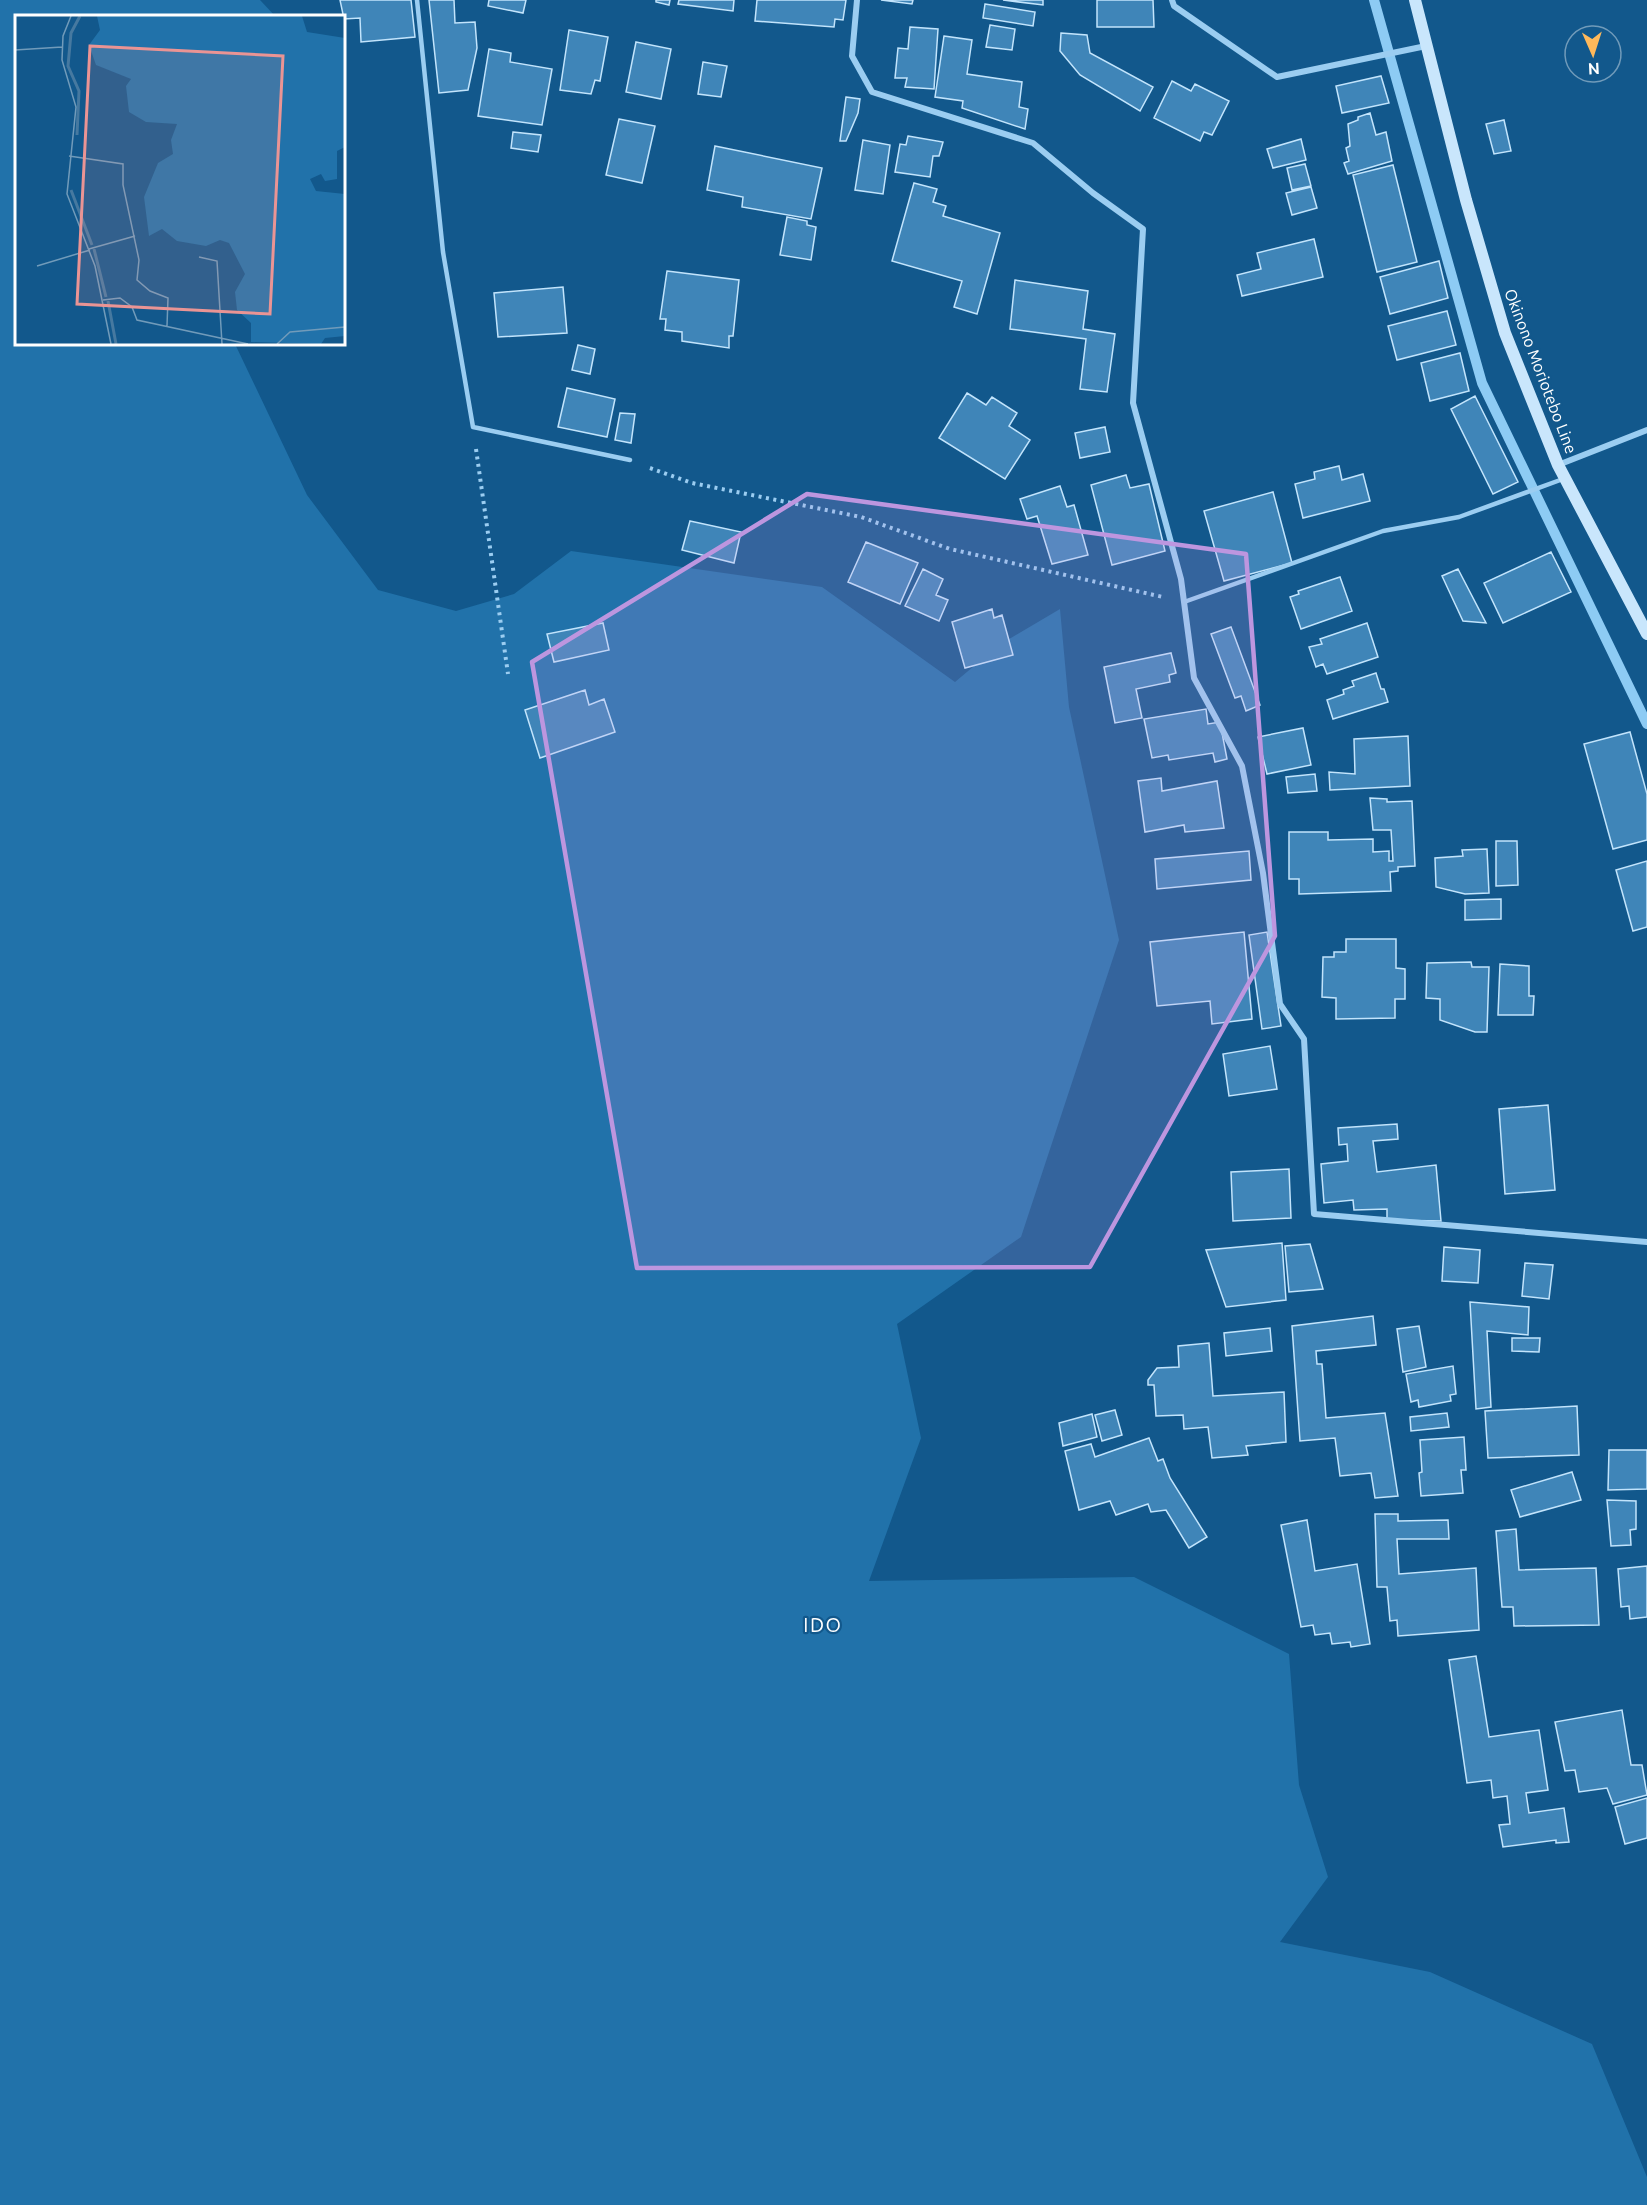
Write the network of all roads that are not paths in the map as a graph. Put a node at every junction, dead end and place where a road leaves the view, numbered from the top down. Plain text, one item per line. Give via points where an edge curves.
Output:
1 (417, 0) edge
2 (857, 0) edge
3 (1172, 0) edge
4 (1415, 0) edge
5 (1426, 46) junction
6 (1647, 430) edge
7 (630, 460) road end
8 (1558, 465) junction
9 (1565, 478) junction
10 (1184, 602) junction
11 (1647, 634) edge
12 (1647, 1242) edge

1 - 7 lane via 443,252 473,427
2 - 10 street via 852,56 872,92 1033,143 1143,229 1132,403
3 - 5 street via 1174,6 1277,77
4 - 5 main road, Okinono Moriotebo Line
5 - 8 main road, Okinono Moriotebo Line via 1505,333
6 - 8 street
8 - 9 main road, Okinono Moriotebo Line
9 - 10 lane via 1459,517 1383,531
9 - 11 main road, Okinono Moriotebo Line
10 - 12 street via 1194,678 1242,766 1263,873 1280,1004 1304,1039 1314,1214

